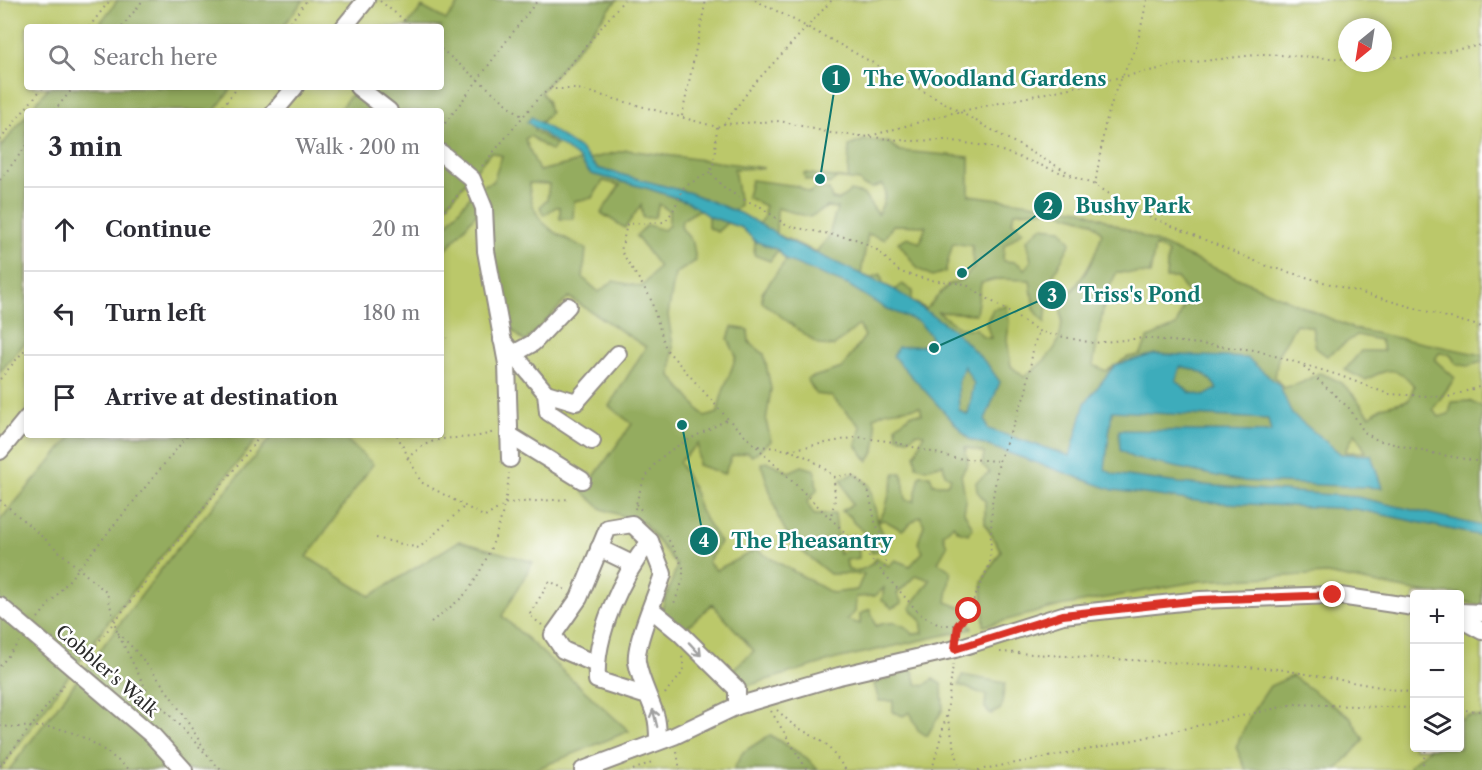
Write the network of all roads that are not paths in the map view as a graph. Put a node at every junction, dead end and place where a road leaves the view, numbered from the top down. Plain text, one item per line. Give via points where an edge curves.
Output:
1 (366, 0) edge
2 (346, 24) edge
3 (292, 90) edge
4 (362, 90) edge
5 (278, 108) edge
6 (385, 108) edge
7 (444, 155) edge
8 (568, 306) dead end
9 (502, 339) junction
10 (515, 353) junction
11 (618, 354) dead end
12 (546, 393) junction
13 (24, 422) edge
14 (509, 428) junction
15 (592, 441) dead end
16 (0, 452) edge
17 (510, 459) road end
18 (582, 480) dead end
19 (650, 541) junction
20 (599, 548) junction
21 (632, 564) junction
22 (0, 606) edge
23 (1410, 606) edge
24 (652, 610) junction
25 (1470, 611) edge
26 (1482, 631) edge
27 (596, 664) junction
28 (647, 696) junction
29 (737, 706) junction
30 (658, 741) junction
31 (184, 770) edge
32 (583, 770) edge

1 - 2 street
3 - 5 street
4 - 6 street
7 - 9 street via 472,178 484,208 486,251
8 - 10 street via 533,343
9 - 10 street
9 - 14 street via 507,364
10 - 12 street
11 - 12 street via 576,402
12 - 15 street via 548,412
13 - 16 street
14 - 17 street
14 - 18 street
19 - 20 street via 632,524 608,528
19 - 21 street
19 - 24 street via 663,574
20 - 21 street
20 - 27 street via 579,598 553,635 563,650
21 - 27 street via 613,606
22 - 31 street, Cobbler's Walk via 153,736
23 - 29 street via 1333,595 1200,600 1063,615 955,649 839,676
24 - 28 street via 642,630 636,659
24 -> 29 street via 737,689
25 - 26 street
27 - 28 street via 597,680
30 -> 28 street via 656,716
29 - 30 street
30 - 32 street

